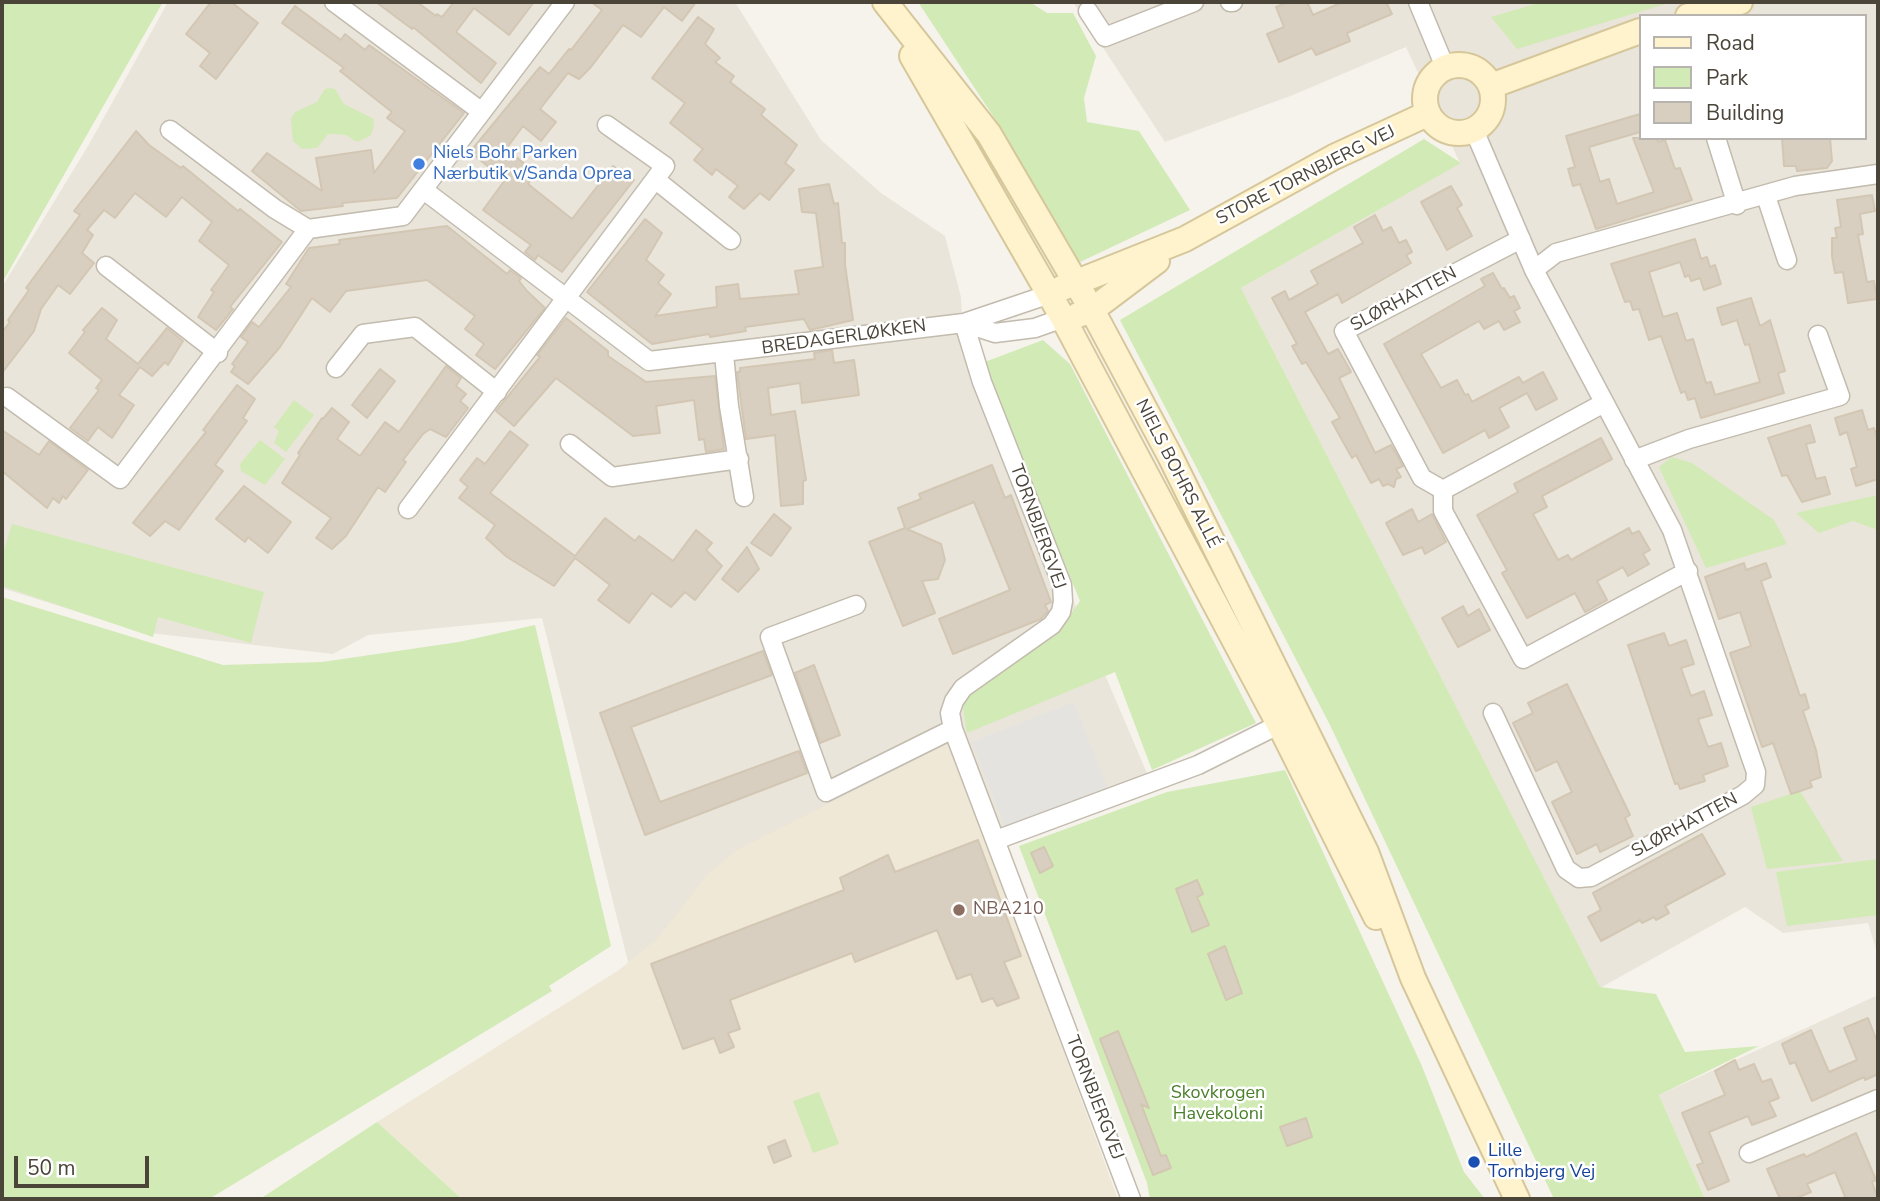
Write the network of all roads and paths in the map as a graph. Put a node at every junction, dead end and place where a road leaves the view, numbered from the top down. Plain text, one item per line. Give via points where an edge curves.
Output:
1 (565, 2) edge
2 (885, 2) edge
3 (1194, 2) edge
4 (1418, 2) edge
5 (1740, 2) edge
6 (340, 3) edge
7 (1088, 11) dead end
8 (1695, 14) edge
9 (1638, 32) edge
10 (1446, 67) junction
11 (1491, 86) junction
12 (482, 112) junction
13 (1427, 114) junction
14 (607, 125) dead end
15 (170, 130) dead end
16 (1474, 130) junction
17 (1717, 140) edge
18 (1878, 174) edge
19 (656, 180) junction
20 (425, 191) junction
21 (1766, 196) junction
22 (1737, 205) junction
23 (308, 229) junction
24 (1185, 239) junction
25 (1521, 239) junction
26 (731, 240) dead end
27 (1787, 260) dead end
28 (106, 266) dead end
29 (1534, 270) junction
30 (1063, 288) junction
31 (566, 298) junction
32 (1078, 314) junction
33 (964, 323) junction
34 (1818, 335) dead end
35 (218, 353) junction
36 (724, 354) junction
37 (336, 368) dead end
38 (497, 392) junction
39 (7, 397) dead end
40 (1604, 403) junction
41 (570, 444) dead end
42 (738, 459) junction
43 (1634, 460) junction
44 (1443, 490) junction
45 (744, 497) dead end
46 (408, 509) dead end
47 (1688, 571) junction
48 (856, 605) dead end
49 (1493, 713) dead end
50 (1289, 720) junction
51 (953, 729) junction
52 (996, 840) junction
53 (1878, 1100) edge
54 (1749, 1153) dead end
55 (1131, 1199) edge
56 (1517, 1199) edge

1 - 12 street
2 - 30 street, NIELS BOHRS ALLÉ via 971,155
2 - 30 street, NIELS BOHRS ALLÉ via 989,134
3 - 7 street via 1105,37
4 - 10 street
5 - 8 street
6 - 12 street
9 - 11 street
10 - 11 street via 1472,67
10 - 13 street via 1429,82 1424,103
11 - 16 street via 1491,111
12 - 20 street
13 - 16 street via 1447,132
13 - 24 street, STORE TORNBJERG VEJ via 1334,157
14 - 19 street via 665,166
15 - 23 street
16 - 25 street, SLØRHATTEN
17 - 22 street
18 - 21 street via 1796,186
19 - 26 street
19 - 31 street
20 - 23 street via 403,216
20 - 31 street, BREDAGERLØKKEN
21 - 22 street
21 - 27 street
22 - 29 street via 1556,253
23 - 35 street
24 - 30 street, STORE TORNBJERG VEJ
24 - 32 street, STORE TORNBJERG VEJ
25 - 29 street, SLØRHATTEN
25 - 44 street, SLØRHATTEN via 1344,331 1422,478
28 - 35 street
29 - 40 street, SLØRHATTEN
30 - 32 street, NIELS BOHRS ALLÉ
30 - 33 street, BREDAGERLØKKEN
31 - 36 street, BREDAGERLØKKEN via 649,361
31 - 38 street
32 - 33 street, BREDAGERLØKKEN via 1035,328 995,333
32 - 50 street, NIELS BOHRS ALLÉ
32 - 50 street, NIELS BOHRS ALLÉ via 1146,436 1170,456
33 - 36 street, BREDAGERLØKKEN
33 - 51 street, TORNBJERGVEJ via 982,382 1062,585 1063,601 1052,625 963,688 950,713
34 - 43 street via 1840,396 1689,439
35 - 39 street via 120,479
36 - 42 street
37 - 38 street via 363,334 415,327
38 - 46 street
40 - 43 street, SLØRHATTEN
40 - 44 street
41 - 42 street via 612,477
42 - 45 street
43 - 47 street, SLØRHATTEN via 1672,530
44 - 47 street via 1443,511 1523,660
47 - 49 street, SLØRHATTEN via 1756,772 1755,785 1743,795 1591,877 1579,878 1566,869
48 - 51 street via 770,637 826,792
50 - 52 street via 1198,765
50 - 56 street, NIELS BOHRS ALLÉ via 1366,852 1413,978
51 - 52 street, TORNBJERGVEJ
52 - 55 street, TORNBJERGVEJ
53 - 54 street

